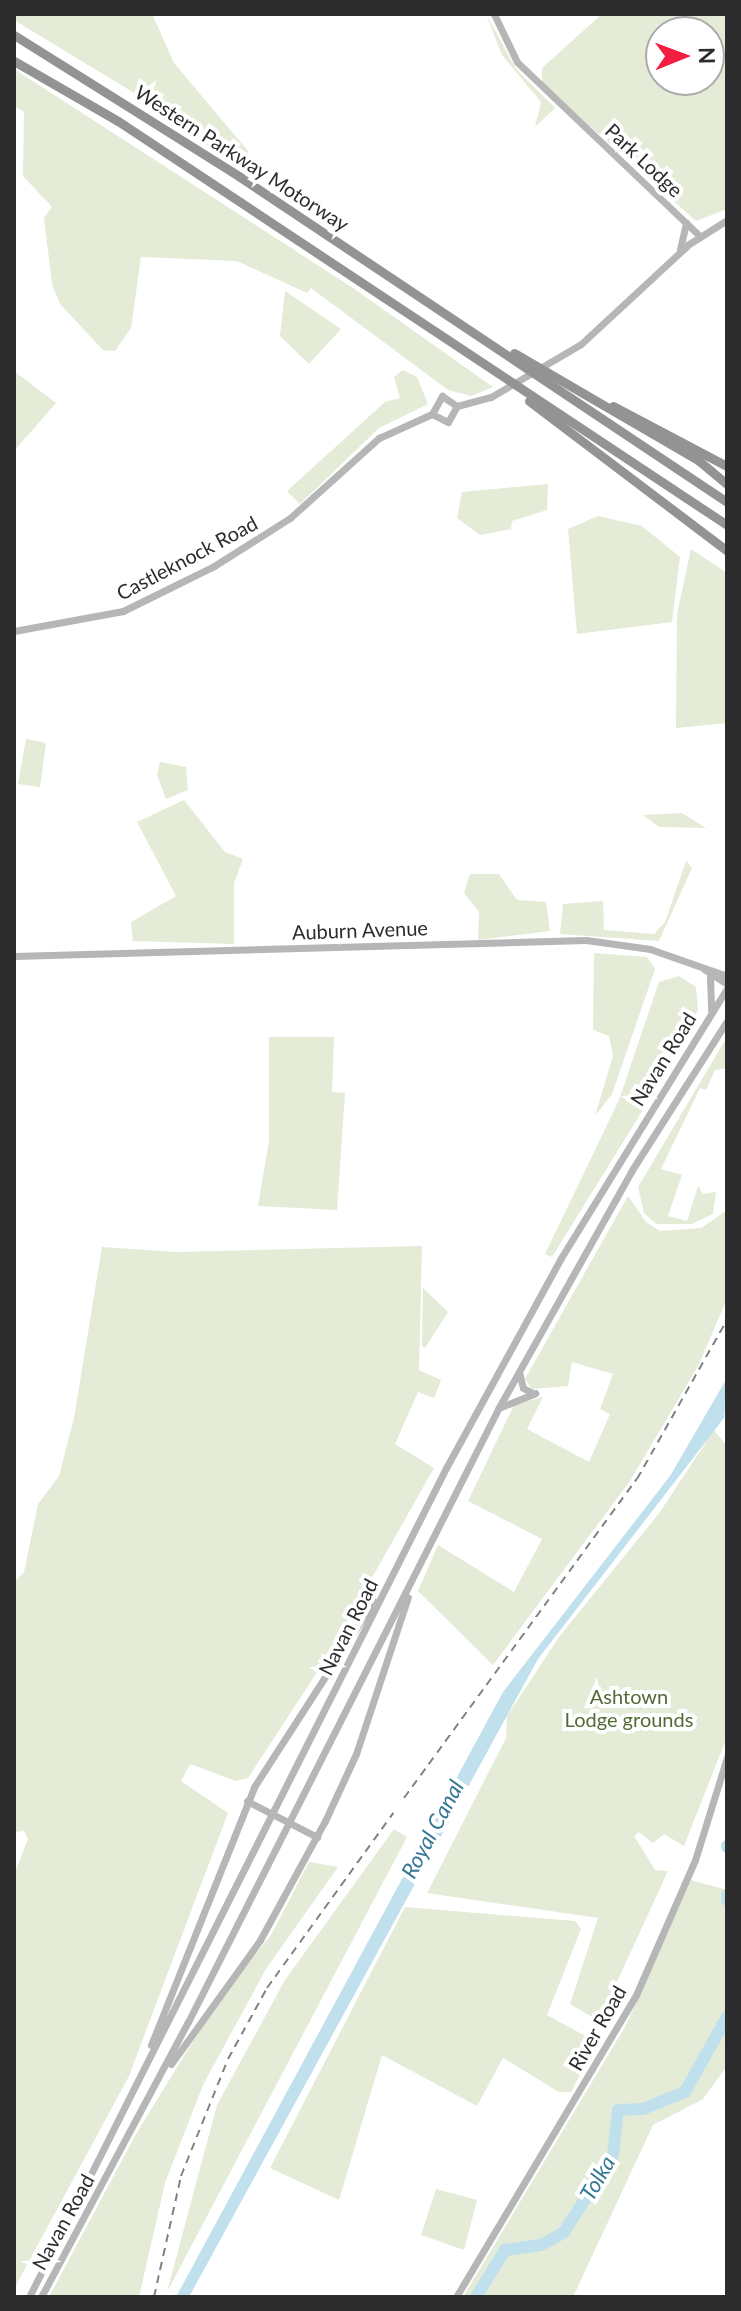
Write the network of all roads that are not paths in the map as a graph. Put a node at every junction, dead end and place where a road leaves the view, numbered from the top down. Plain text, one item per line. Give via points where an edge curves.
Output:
1 (494, 14) edge
2 (14, 35) edge
3 (14, 61) edge
4 (727, 220) edge
5 (685, 221) junction
6 (700, 236) junction
7 (677, 255) junction
8 (448, 315) junction
9 (436, 332) junction
10 (588, 395) junction
11 (457, 406) junction
12 (432, 414) junction
13 (727, 466) edge
14 (725, 482) edge
15 (727, 502) edge
16 (727, 525) edge
17 (727, 551) edge
18 (14, 631) edge
19 (14, 956) edge
20 (704, 969) junction
21 (727, 976) edge
22 (710, 977) junction
23 (727, 986) edge
24 (711, 1012) junction
25 (727, 1021) edge
26 (520, 1370) junction
27 (498, 1409) junction
28 (415, 1530) junction
29 (426, 1554) junction
30 (727, 1757) edge
31 (247, 1801) junction
32 (317, 1837) junction
33 (120, 2117) junction
34 (124, 2144) junction
35 (29, 2297) edge
36 (41, 2297) edge
37 (456, 2297) edge

1 - 5 main road, Park Lodge via 517,62
2 - 8 highway, Western Parkway Motorway
3 - 9 highway, Western Parkway Motorway via 118,121
4 - 6 main road
5 - 6 main road, Park Lodge
5 - 7 main road
6 - 7 main road
7 - 11 main road via 609,323 491,397
8 - 10 highway
8 - 15 highway
9 - 16 highway
9 - 17 highway
10 - 13 highway
10 - 14 highway
11 - 12 main road via 448,422
11 - 12 main road via 442,396
12 - 18 main road, Castleknock Road via 379,438 290,518 214,566 123,611
19 - 20 main road, Auburn Avenue via 586,940 650,949
20 - 21 main road, Auburn Avenue
20 - 22 main road
22 - 23 main road
22 - 24 main road
23 - 24 main road, Navan Road
24 - 28 main road, Navan Road via 561,1258
25 - 26 main road, Navan Road via 632,1170
26 - 27 main road, Navan Road
26 - 27 main road via 523,1388 535,1393
27 - 29 main road, Navan Road
28 - 31 main road
28 - 33 main road, Navan Road
29 - 32 main road via 356,1754
29 - 34 main road, Navan Road
30 - 37 main road, River Road via 695,1860 636,1995
31 - 32 main road
31 - 33 main road
32 - 34 main road via 260,1940 191,2031
33 - 35 main road, Navan Road
34 - 36 main road, Navan Road

